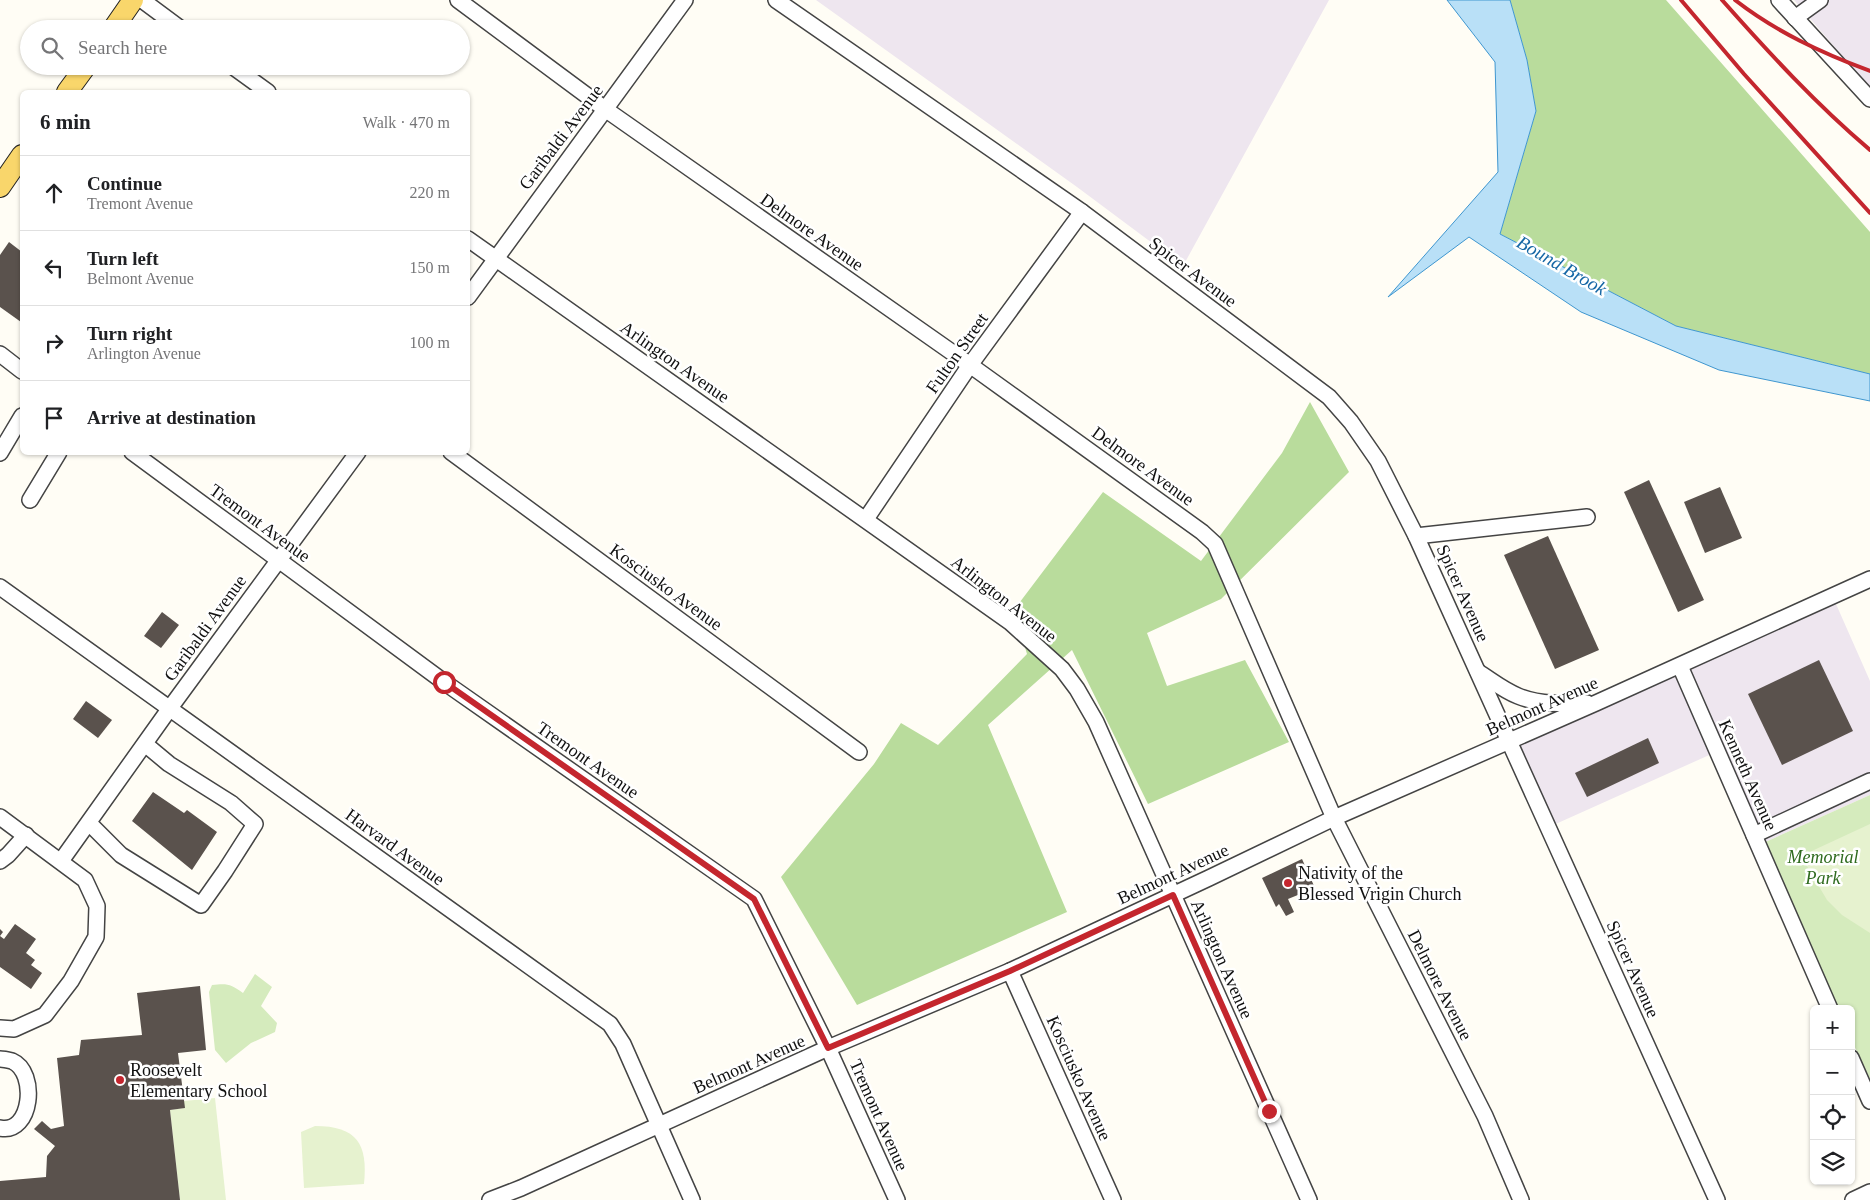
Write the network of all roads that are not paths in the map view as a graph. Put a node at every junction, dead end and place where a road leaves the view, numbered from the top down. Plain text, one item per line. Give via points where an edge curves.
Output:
1 (133, 0) edge
2 (142, 0) edge
3 (458, 0) edge
4 (684, 0) edge
5 (1779, 0) edge
6 (1820, 0) edge
7 (778, 1) edge
8 (1795, 18) junction
9 (119, 20) edge
10 (169, 20) edge
11 (79, 75) edge
12 (244, 75) edge
13 (1863, 80) edge
14 (68, 90) edge
15 (265, 90) edge
16 (1870, 99) edge
17 (605, 110) junction
18 (20, 158) edge
19 (0, 187) edge
20 (1082, 212) junction
21 (470, 240) edge
22 (494, 258) junction
23 (470, 293) edge
24 (2, 361) edge
25 (970, 365) junction
26 (20, 370) edge
27 (20, 419) edge
28 (0, 453) edge
29 (57, 455) edge
30 (136, 455) edge
31 (356, 455) edge
32 (455, 455) edge
33 (30, 500) dead end
34 (1587, 517) dead end
35 (866, 519) junction
36 (1416, 536) junction
37 (278, 560) junction
38 (1870, 579) edge
39 (0, 587) edge
40 (1680, 666) junction
41 (1477, 671) junction
42 (1596, 703) junction
43 (170, 708) junction
44 (1509, 741) junction
45 (145, 744) junction
46 (859, 752) dead end
47 (1870, 781) edge
48 (0, 817) edge
49 (1334, 818) junction
50 (88, 826) junction
51 (26, 835) junction
52 (1754, 835) junction
53 (0, 861) edge
54 (61, 861) junction
55 (1173, 895) junction
56 (1010, 971) junction
57 (1828, 1005) edge
58 (0, 1028) edge
59 (828, 1048) junction
60 (0, 1059) edge
61 (1855, 1067) edge
62 (1870, 1101) edge
63 (659, 1125) junction
64 (0, 1128) edge
65 (1870, 1192) edge
66 (490, 1200) edge
67 (692, 1200) edge
68 (897, 1200) edge
69 (1113, 1200) edge
70 (1309, 1200) edge
71 (1521, 1200) edge
72 (1717, 1200) edge
73 (1853, 1200) edge

1 - 9 main road
2 - 10 street
3 - 17 street, Delmore Avenue
4 - 17 street, Garibaldi Avenue
5 - 8 street
6 - 8 street
7 - 20 street, Spicer Avenue
8 - 13 street via 1829,56
11 - 14 main road
12 - 15 street
13 - 16 street
17 - 22 street, Garibaldi Avenue
17 - 25 street, Delmore Avenue
18 - 19 main road
20 - 25 street, Fulton Street
20 - 36 street, Spicer Avenue via 1329,397 1378,461
21 - 22 street, Arlington Avenue
22 - 23 street, Garibaldi Avenue
22 - 35 street, Arlington Avenue
24 - 26 street
25 - 35 street, Fulton Street
25 - 49 street, Delmore Avenue via 1215,544
27 - 28 street
29 - 33 street
30 - 37 street, Tremont Avenue
31 - 37 street, Garibaldi Avenue
32 - 46 street, Kosciusko Avenue
34 - 36 street
35 - 55 street, Arlington Avenue via 1011,623 1062,669 1078,689 1096,722
36 - 41 street, Spicer Avenue
37 - 43 street, Garibaldi Avenue
37 - 59 street, Tremont Avenue via 444,682 754,899
38 - 40 street, Belmont Avenue
39 - 43 street, Harvard Avenue
40 - 42 street, Belmont Avenue
40 - 52 street, Kenneth Avenue
41 - 42 street, Spicer Avenue via 1517,696 1533,701
41 - 44 street, Spicer Avenue
42 - 44 street, Belmont Avenue
43 - 45 street, Garibaldi Avenue
43 - 63 street, Harvard Avenue via 610,1024 623,1044
44 - 49 street, Belmont Avenue
44 - 72 street, Spicer Avenue
45 - 50 street, Garibaldi Avenue
45 - 50 street via 169,764 231,803 255,824 225,871 201,905 121,855
47 - 52 street
48 - 51 street
49 - 55 street, Belmont Avenue
49 - 71 street, Delmore Avenue via 1485,1116
50 - 54 street, Garibaldi Avenue
51 - 53 street
51 - 54 street
52 - 57 street, Kenneth Avenue
54 - 58 street via 85,880 97,906 96,937 71,981 45,1015 14,1030
55 - 56 street, Belmont Avenue
55 - 70 street, Arlington Avenue
56 - 59 street, Belmont Avenue
56 - 69 street, Kosciusko Avenue
59 - 63 street, Belmont Avenue
59 - 68 street, Tremont Avenue
60 - 64 street via 13,1061 23,1070 29,1092 27,1109 18,1123
61 - 62 street
63 - 66 street, Belmont Avenue
63 - 67 street, Harvard Avenue
65 - 73 street

